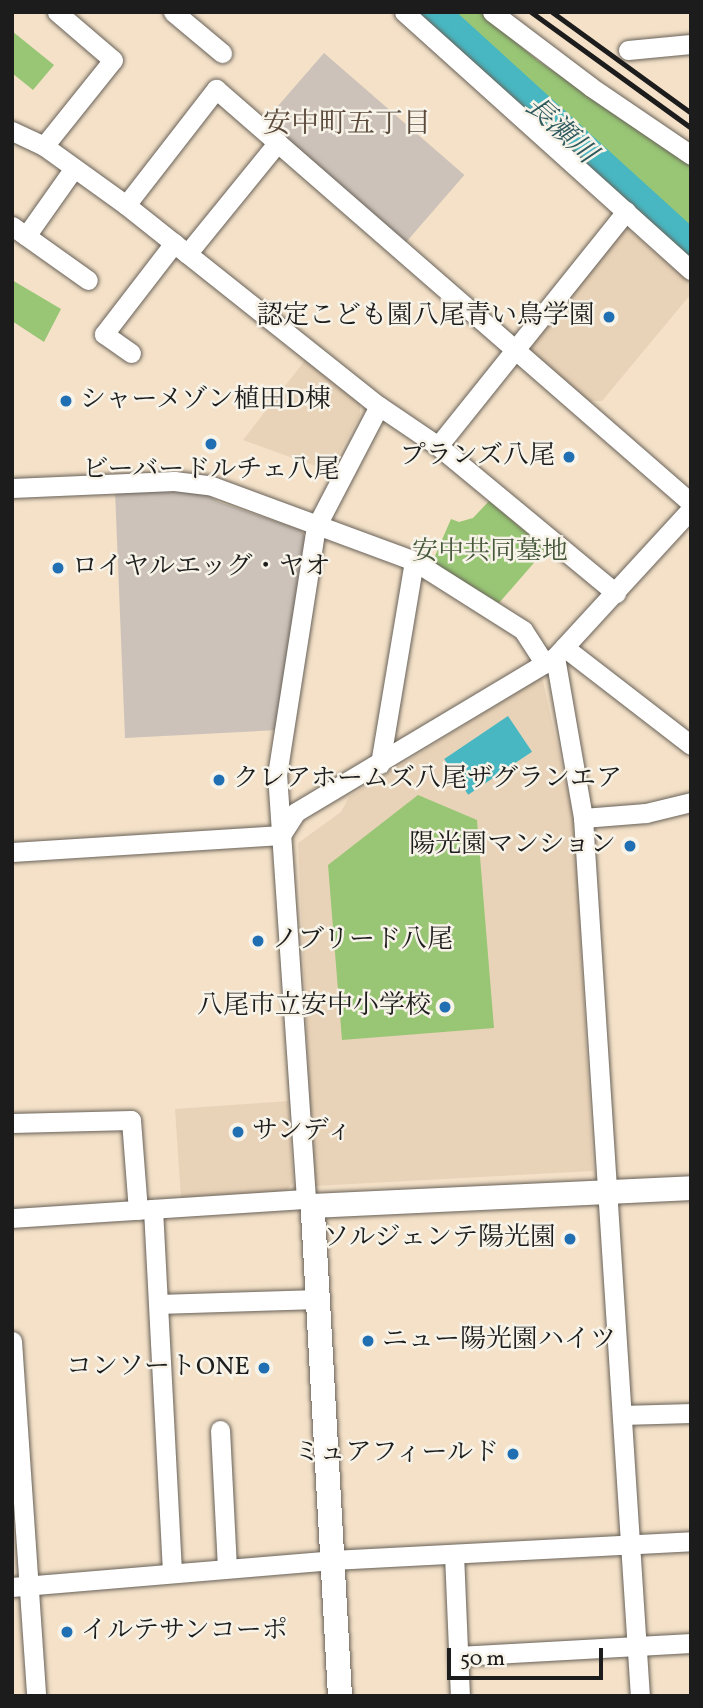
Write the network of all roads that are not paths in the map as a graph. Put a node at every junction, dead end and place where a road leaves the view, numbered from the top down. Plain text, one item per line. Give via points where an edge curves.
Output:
1 (57, 12) edge
2 (173, 12) edge
3 (404, 12) edge
4 (492, 12) edge
5 (691, 44) edge
6 (628, 50) dead end
7 (222, 53) dead end
8 (12, 131) edge
9 (278, 142) junction
10 (44, 146) junction
11 (691, 155) edge
12 (74, 168) junction
13 (126, 205) junction
14 (626, 211) junction
15 (19, 231) edge
16 (181, 248) junction
17 (691, 270) edge
18 (88, 280) dead end
19 (513, 348) junction
20 (131, 353) dead end
21 (379, 406) junction
22 (438, 446) junction
23 (12, 488) edge
24 (691, 503) edge
25 (691, 509) edge
26 (316, 527) junction
27 (415, 561) junction
28 (616, 593) junction
29 (555, 656) junction
30 (691, 745) edge
31 (380, 764) junction
32 (691, 802) edge
33 (583, 818) junction
34 (281, 835) junction
35 (12, 852) edge
36 (12, 1123) edge
37 (691, 1188) edge
38 (607, 1191) junction
39 (309, 1203) junction
40 (146, 1210) junction
41 (12, 1218) edge
42 (317, 1299) junction
43 (159, 1304) junction
44 (12, 1341) edge
45 (15, 1404) edge
46 (691, 1413) edge
47 (622, 1415) junction
48 (220, 1430) dead end
49 (691, 1541) edge
50 (631, 1545) junction
51 (454, 1554) junction
52 (332, 1560) junction
53 (227, 1569) junction
54 (172, 1573) junction
55 (21, 1586) edge
56 (691, 1643) edge
57 (637, 1646) junction
58 (458, 1656) junction
59 (36, 1696) edge
60 (340, 1696) edge
61 (460, 1696) edge
62 (640, 1696) edge

1 - 10 street via 113,60
2 - 7 street
3 - 14 street
4 - 11 street
5 - 6 street
8 - 10 street
9 - 13 street via 216,89
9 - 16 street
9 - 19 street
10 - 12 street
12 - 13 street
12 - 15 street
13 - 16 street
14 - 17 street
14 - 19 street
15 - 18 street
16 - 20 street via 104,334
16 - 21 street
19 - 22 street
19 - 24 street
21 - 22 street
21 - 26 street
22 - 28 street
23 - 26 street via 174,481 209,485
25 - 28 street
26 - 27 street
26 - 34 street via 277,775
27 - 29 street via 523,630
27 - 31 street
28 - 29 street
29 - 30 street
29 - 31 street
29 - 33 street
31 - 34 street via 296,812
32 - 33 street via 646,813
33 - 38 street
34 - 35 street
34 - 39 street
36 - 40 street via 131,1120
37 - 38 street
38 - 39 street
38 - 47 street
39 - 40 street
39 - 42 street
40 - 41 street
40 - 43 street
42 - 43 street
42 - 52 street
43 - 54 street
44 - 45 street
45 - 55 street
46 - 47 street
47 - 50 street
48 - 53 street
49 - 50 street
50 - 51 street
50 - 57 street
51 - 52 street
51 - 58 street
52 - 53 street
52 - 60 street
53 - 54 street
54 - 55 street
55 - 59 street
56 - 57 street
57 - 58 street
57 - 62 street
58 - 61 street

